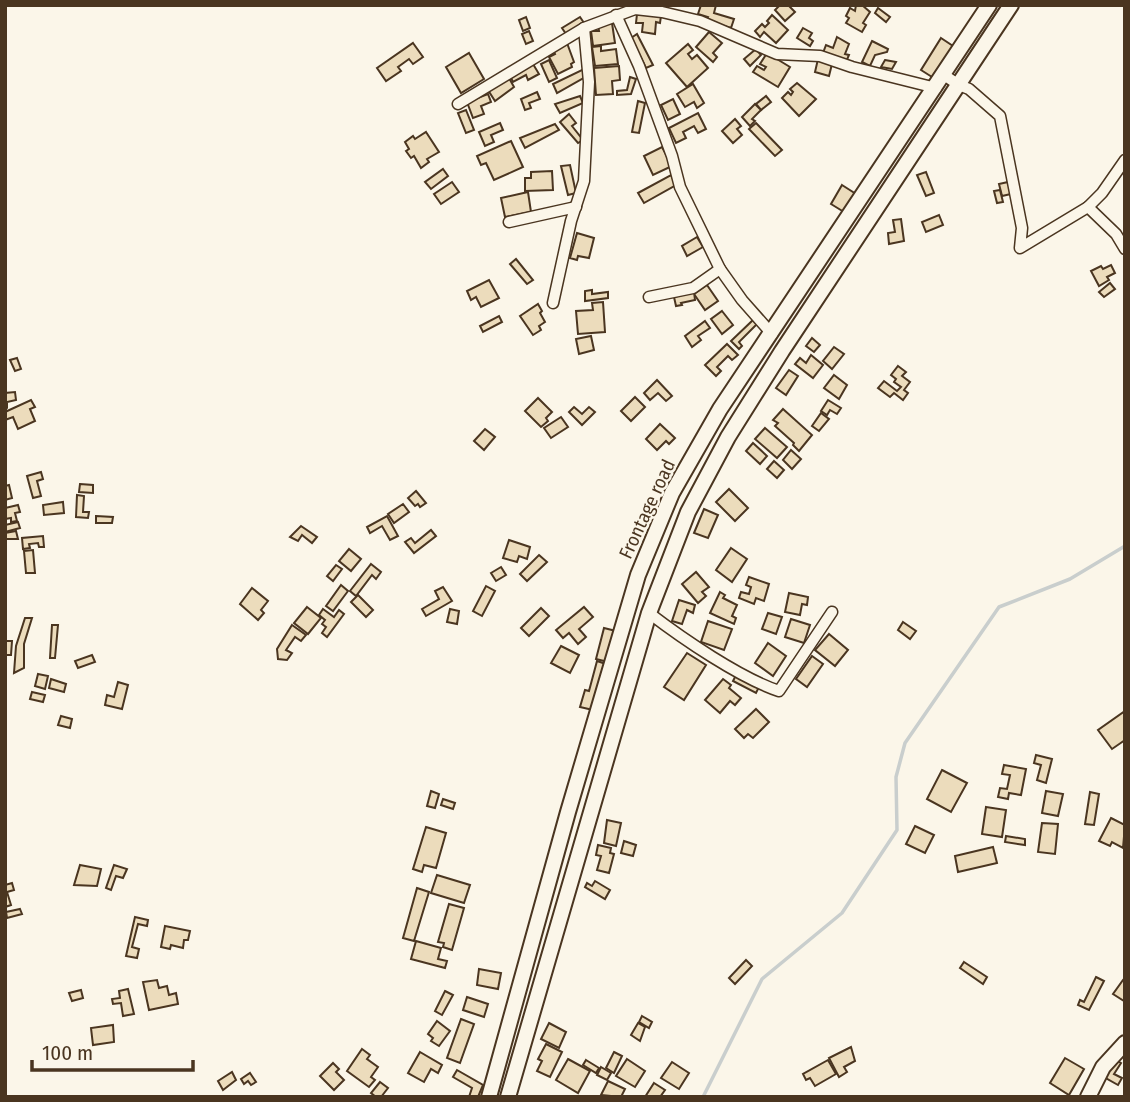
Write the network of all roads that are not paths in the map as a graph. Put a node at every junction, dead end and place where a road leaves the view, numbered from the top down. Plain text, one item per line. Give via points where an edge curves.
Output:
1 (989, 5) edge
2 (1011, 5) edge
3 (616, 15) junction
4 (584, 28) junction
5 (944, 75) junction
6 (959, 85) junction
7 (936, 88) junction
8 (457, 104) dead end
9 (1125, 160) edge
10 (576, 207) junction
11 (1088, 207) junction
12 (509, 222) dead end
13 (1125, 249) edge
14 (720, 269) junction
15 (649, 297) dead end
16 (554, 303) dead end
17 (772, 334) junction
18 (638, 575) junction
19 (659, 582) junction
20 (832, 612) dead end
21 (649, 613) junction
22 (1125, 1043) edge
23 (489, 1097) edge
24 (508, 1097) edge
25 (1088, 1097) edge

1 - 5 main road, Frontage road
2 - 6 main road
3 - 4 street
3 - 7 street via 635,9 662,12 700,21 777,54 820,56
3 - 14 street via 639,66 680,187
4 - 8 street
4 - 10 street via 589,82 586,162
5 - 6 street
5 - 7 main road, Frontage road
6 - 11 street via 1000,116 1022,229 1020,248
6 - 19 main road via 728,437 688,512
7 - 17 main road, Frontage road
9 - 11 street
10 - 12 street
10 - 16 street
11 - 13 street
14 - 15 street via 693,288
14 - 17 street
17 - 18 main road, Frontage road via 720,410 672,493
18 - 19 main road
18 - 23 main road, Frontage road
19 - 21 main road
20 - 21 street via 779,691 678,635
21 - 24 main road
22 - 25 main road via 1103,1067

